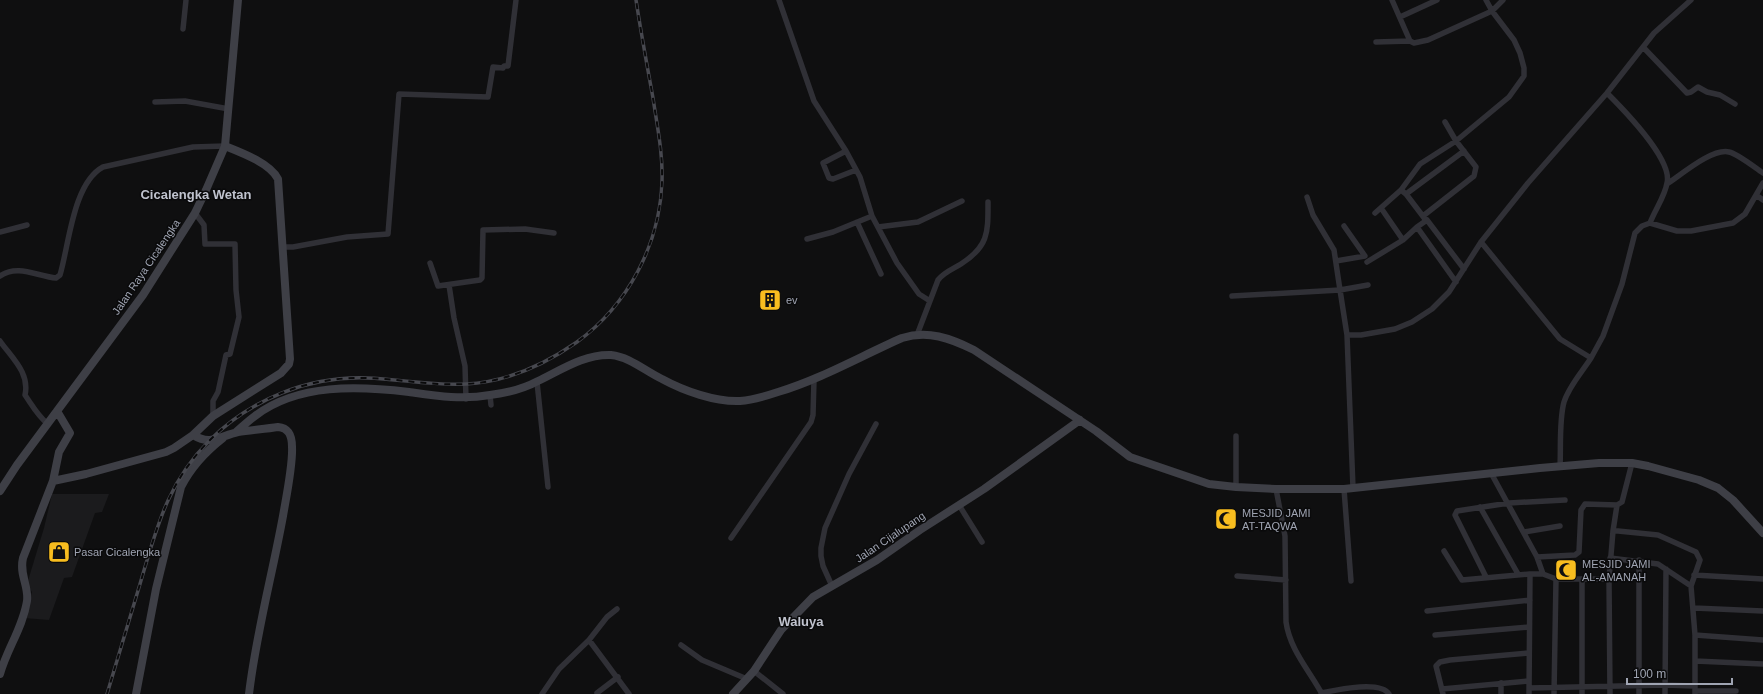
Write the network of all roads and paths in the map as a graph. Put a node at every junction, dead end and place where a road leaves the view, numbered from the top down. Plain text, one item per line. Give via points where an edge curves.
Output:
1 (186, 0) edge
2 (238, 0) edge
3 (516, 0) edge
4 (779, 0) edge
5 (1392, 0) edge
6 (1437, 0) edge
7 (1486, 0) edge
8 (1502, 0) edge
9 (1690, 0) edge
10 (1430, 2) edge
11 (1492, 11) junction
12 (1400, 17) junction
13 (183, 29) dead end
14 (1410, 41) junction
15 (1376, 42) dead end
16 (1643, 47) junction
17 (1607, 93) junction
18 (155, 102) dead end
19 (1735, 104) dead end
20 (229, 109) junction
21 (1445, 122) dead end
22 (1456, 141) junction
23 (225, 146) junction
24 (846, 151) junction
25 (1464, 151) junction
26 (856, 170) junction
27 (1763, 173) edge
28 (1763, 183) edge
29 (1667, 184) junction
30 (1404, 192) junction
31 (1756, 195) junction
32 (1307, 197) dead end
33 (1763, 200) edge
34 (962, 201) dead end
35 (988, 202) dead end
36 (1381, 208) junction
37 (195, 213) junction
38 (1375, 214) dead end
39 (872, 216) junction
40 (1425, 218) junction
41 (858, 222) junction
42 (1650, 223) junction
43 (27, 225) dead end
44 (1344, 226) dead end
45 (878, 227) junction
46 (1416, 227) junction
47 (0, 232) edge
48 (554, 233) dead end
49 (808, 239) dead end
50 (1403, 240) junction
51 (1481, 242) junction
52 (283, 247) junction
53 (1336, 261) junction
54 (1366, 262) dead end
55 (430, 263) dead end
56 (1464, 269) junction
57 (881, 274) dead end
58 (0, 276) edge
59 (1456, 282) junction
60 (449, 285) junction
61 (1368, 285) dead end
62 (1340, 290) junction
63 (1232, 296) dead end
64 (930, 301) junction
65 (917, 335) junction
66 (1347, 335) junction
67 (0, 341) edge
68 (1591, 358) junction
69 (814, 380) junction
70 (537, 382) junction
71 (490, 396) junction
72 (466, 399) junction
73 (491, 405) dead end
74 (57, 411) junction
75 (213, 416) junction
76 (1080, 420) junction
77 (47, 424) junction
78 (876, 424) dead end
79 (236, 432) junction
80 (193, 435) junction
81 (1236, 436) dead end
82 (224, 437) junction
83 (1632, 463) junction
84 (1560, 467) junction
85 (1491, 473) junction
86 (53, 481) junction
87 (548, 487) dead end
88 (1236, 487) junction
89 (1353, 488) junction
90 (1276, 489) junction
91 (1344, 489) junction
92 (0, 491) edge
93 (1565, 500) dead end
94 (1509, 504) junction
95 (959, 505) junction
96 (1617, 505) junction
97 (1480, 507) junction
98 (1560, 526) dead end
99 (1613, 531) junction
100 (1524, 532) junction
101 (1763, 534) edge
102 (731, 538) dead end
103 (982, 542) dead end
104 (1444, 551) dead end
105 (1537, 557) junction
106 (1610, 558) junction
107 (1639, 560) junction
108 (1666, 569) junction
109 (1518, 574) junction
110 (1530, 574) junction
111 (1543, 574) junction
112 (1694, 575) junction
113 (1237, 576) dead end
114 (1486, 577) junction
115 (1556, 579) junction
116 (1582, 579) junction
117 (1609, 579) junction
118 (1763, 579) edge
119 (1286, 580) junction
120 (1351, 581) dead end
121 (832, 586) junction
122 (1691, 586) junction
123 (1530, 600) junction
124 (1694, 608) junction
125 (617, 609) dead end
126 (1427, 611) dead end
127 (1763, 611) edge
128 (1529, 628) junction
129 (1435, 635) dead end
130 (1695, 635) junction
131 (589, 640) junction
132 (1763, 640) edge
133 (681, 645) dead end
134 (1528, 654) junction
135 (1695, 661) junction
136 (1763, 664) edge
137 (754, 670) junction
138 (0, 674) edge
139 (618, 677) junction
140 (747, 679) junction
141 (1528, 681) junction
142 (1500, 683) junction
143 (1639, 685) junction
144 (1665, 685) junction
145 (1610, 686) junction
146 (1475, 687) junction
147 (1582, 687) junction
148 (1695, 690) edge
149 (1442, 691) edge
150 (1529, 691) edge
151 (1554, 691) edge
152 (1736, 691) dead end
153 (598, 693) dead end
154 (1321, 693) edge
155 (136, 694) edge
156 (249, 694) edge
157 (542, 694) edge
158 (629, 694) edge
159 (733, 694) edge
160 (783, 694) edge
161 (1390, 694) edge
162 (1474, 694) edge
163 (1501, 694) edge
164 (1582, 694) edge
165 (1610, 694) edge
166 (1639, 694) edge
167 (1665, 694) edge

1 - 13 street
2 - 20 street, Jalan Raya Cicalengka
3 - 52 street via 508,66 493,67 488,97 399,94 388,234 347,237
4 - 24 street via 814,101
5 - 12 street
6 - 10 street
7 - 11 street
8 - 11 street
9 - 16 street via 1654,33
10 - 12 street
11 - 14 street via 1419,43
11 - 22 street via 1520,52 1524,76 1509,97
12 - 14 street
14 - 15 street
16 - 17 street
16 - 19 street via 1687,93 1698,87
17 - 29 street via 1627,113 1667,168
17 - 51 street via 1528,183
18 - 20 street via 185,101
20 - 23 street, Jalan Raya Cicalengka
21 - 22 street
22 - 25 street
22 - 30 street via 1420,164
23 - 37 street, Jalan Raya Cicalengka
23 - 52 street via 241,152 276,174 280,186
23 - 58 street via 193,147 95,171 86,186 70,229 60,276 56,278 15,270
24 - 26 street
24 - 26 street via 823,163 829,178 833,179
25 - 30 street
25 - 40 street via 1476,168 1474,176
26 - 39 street
27 - 29 street via 1728,151 1707,157
28 - 31 street
29 - 42 street
30 - 36 street
30 - 40 street
31 - 33 street
31 - 42 street via 1745,214 1733,223 1692,231 1677,231
32 - 53 street via 1315,219 1334,250
34 - 45 street via 918,222
35 - 64 street via 988,231 984,242 970,257 940,276
36 - 38 street
36 - 50 street
37 - 74 street, Jalan Raya Cicalengka via 143,295
37 - 75 street via 204,225 205,244 235,244 236,290 240,317 230,354 226,355 218,392 213,401
39 - 41 street
39 - 45 street
40 - 46 street
40 - 56 street
41 - 49 street
41 - 57 street
42 - 68 street via 1635,233 1622,284
43 - 47 street
44 - 53 street via 1365,256
45 - 64 street via 897,263 919,294
46 - 50 street
46 - 59 street
48 - 60 street via 525,229 484,230 481,279
50 - 54 street
51 - 56 street
51 - 68 street via 1560,339
52 - 75 street via 289,364 281,373
53 - 62 street
55 - 60 street via 437,285
56 - 59 street
59 - 66 street via 1432,309 1412,322 1396,329
60 - 72 street via 465,366
61 - 62 street
62 - 63 street
62 - 66 street
64 - 65 street
65 - 69 street via 902,338
65 - 76 street via 944,337 974,350
66 - 89 street
67 - 77 street via 24,375 27,385 25,395 28,401
68 - 84 street via 1573,384 1564,403
69 - 70 street via 757,398 738,401 713,397 677,386 629,361 611,355 587,358
69 - 102 street via 814,415 811,422
70 - 71 street
70 - 87 street
71 - 72 street
71 - 73 street
72 - 79 street via 359,388 335,389 287,398 256,415
74 - 77 street, Jalan Raya Cicalengka
74 - 86 street via 70,433 59,452
75 - 80 street
76 - 88 street via 1138,461 1202,483
76 - 95 street, Jalan Cijalupang
77 - 92 street, Jalan Raya Cicalengka
78 - 121 street via 849,474 825,528 820,548 823,566
79 - 82 street
79 - 156 street via 284,428 289,433 292,448 285,505
80 - 82 street via 201,440
80 - 86 street via 166,452
81 - 88 street
82 - 155 street via 201,458 181,487 156,589
83 - 84 street
83 - 96 street via 1623,500
83 - 101 street via 1699,480 1718,488 1733,500
84 - 85 street
85 - 89 street
85 - 94 street
86 - 138 street via 21,564 27,600 18,632 4,659
88 - 90 street
89 - 91 street
90 - 91 street
90 - 119 street via 1285,536
91 - 120 street
93 - 94 street
94 - 97 street
94 - 100 street
95 - 103 street
95 - 121 street, Jalan Cijalupang via 877,560
96 - 99 street
96 - 105 street via 1583,506 1578,554
97 - 109 street
97 - 114 street via 1459,510 1455,515
98 - 100 street
99 - 106 street
99 - 112 street via 1658,534 1696,552 1700,560
100 - 105 street
104 - 114 street via 1462,580
105 - 111 street
106 - 107 street
106 - 117 street
107 - 108 street via 1658,564
107 - 143 street
108 - 122 street
108 - 144 street
109 - 110 street
109 - 114 street
110 - 111 street
110 - 123 street
111 - 115 street
112 - 118 street
112 - 122 street
113 - 119 street
115 - 116 street
115 - 151 street
116 - 117 street
116 - 147 street
117 - 145 street
119 - 154 street via 1288,634
121 - 137 street, Jalan Cijalupang via 813,597 792,617
122 - 124 street
123 - 126 street
123 - 128 street
124 - 127 street
124 - 130 street
125 - 131 street via 607,617
128 - 129 street
128 - 134 street
130 - 132 street
130 - 135 street
131 - 139 street
131 - 157 street via 560,669
133 - 140 street via 702,660
134 - 141 street
134 - 149 street via 1440,662 1436,666
135 - 136 street
135 - 148 street
137 - 140 street, Jalan Cijalupang
137 - 160 street
139 - 153 street
139 - 158 street
140 - 159 street, Jalan Cijalupang
141 - 142 street
141 - 150 street
142 - 146 street
142 - 163 street
143 - 144 street
143 - 145 street
143 - 166 street
144 - 148 street
144 - 167 street
145 - 147 street
145 - 165 street
146 - 149 street
146 - 162 street
147 - 151 street
147 - 164 street
148 - 152 street
150 - 151 street
154 - 161 street via 1369,687 1384,689

